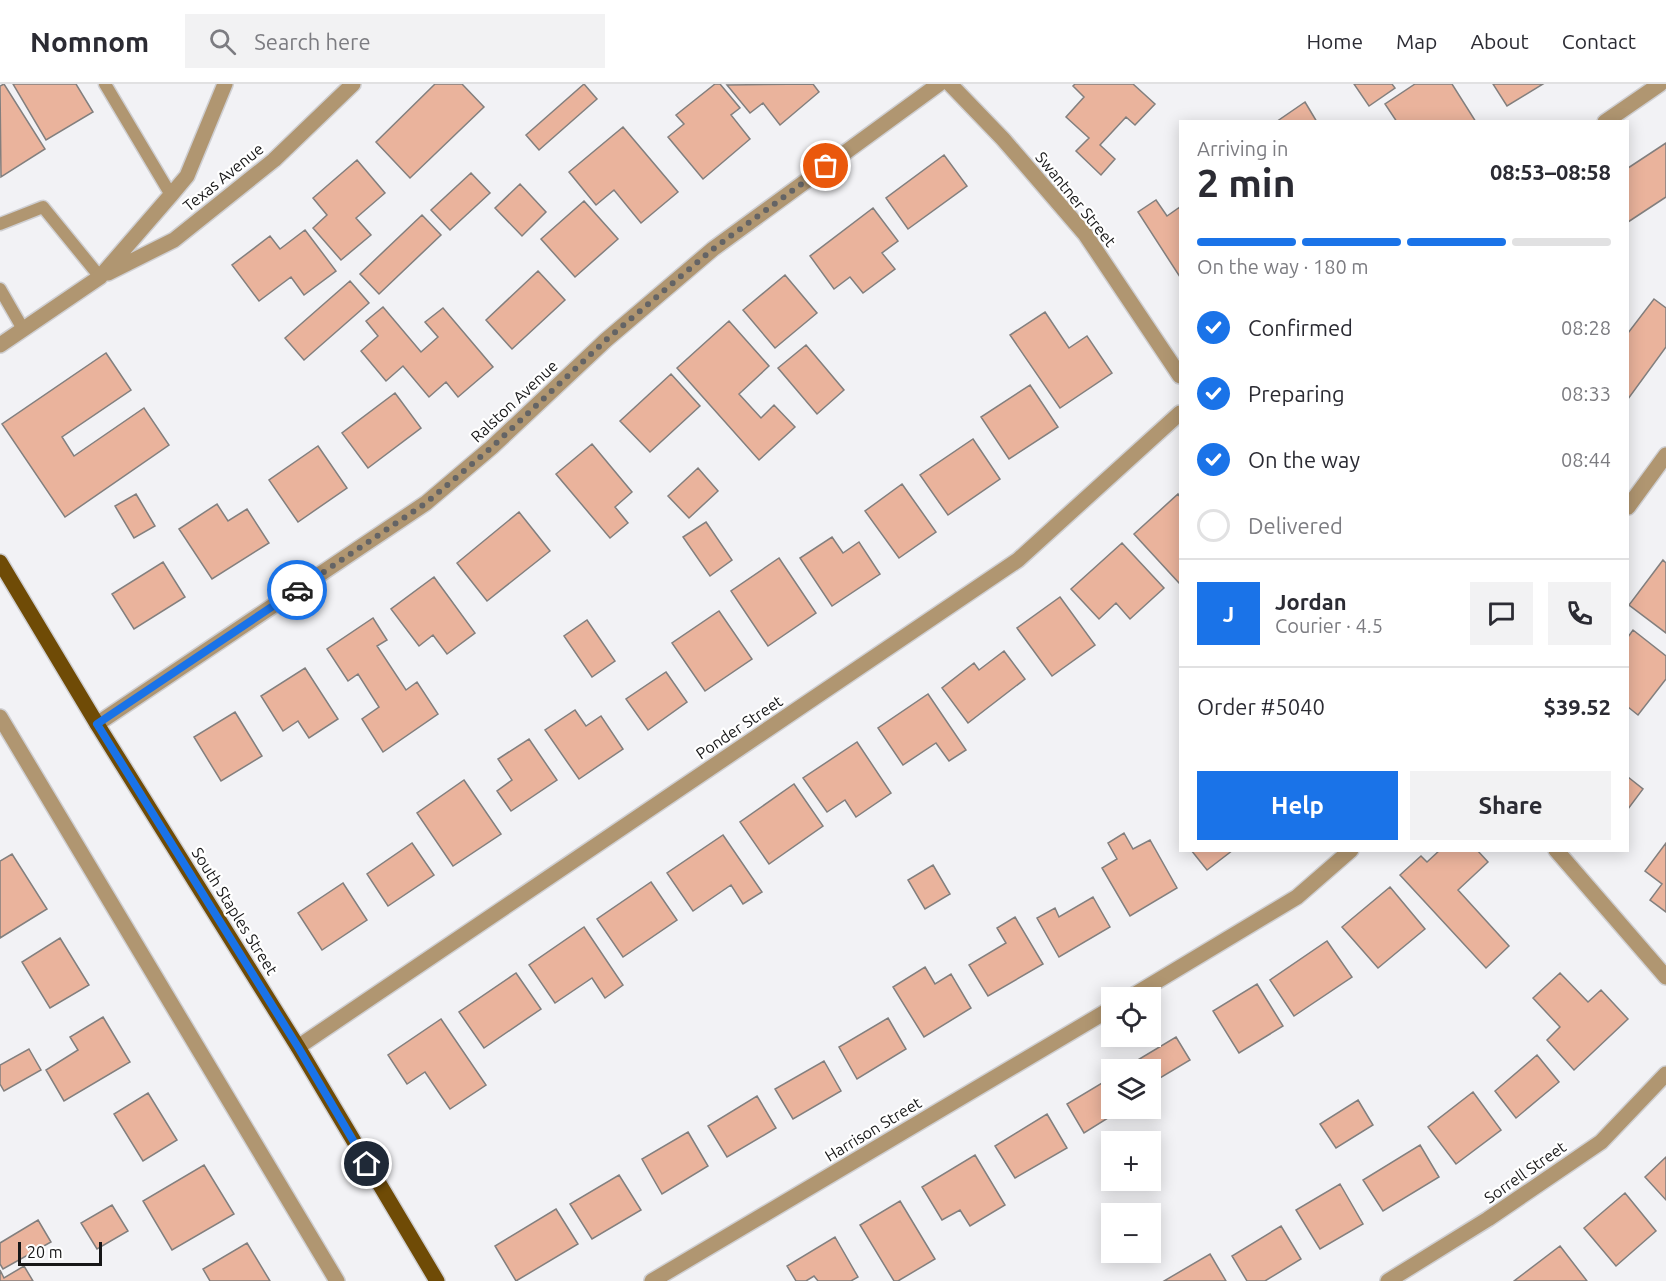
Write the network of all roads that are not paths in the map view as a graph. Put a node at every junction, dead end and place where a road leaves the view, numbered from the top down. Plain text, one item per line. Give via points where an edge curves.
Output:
1 (105, 84) edge
2 (225, 84) edge
3 (353, 84) edge
4 (939, 84) edge
5 (950, 84) edge
6 (1660, 84) edge
7 (1608, 120) edge
8 (171, 195) junction
9 (0, 224) edge
10 (100, 277) junction
11 (0, 289) edge
12 (23, 329) junction
13 (0, 345) edge
14 (1179, 375) edge
15 (1179, 414) edge
16 (1666, 455) edge
17 (1629, 506) edge
18 (0, 562) edge
19 (0, 717) edge
20 (97, 724) junction
21 (1349, 852) edge
22 (1558, 852) edge
23 (1666, 977) edge
24 (1147, 987) edge
25 (1101, 1015) edge
26 (298, 1047) junction
27 (1666, 1074) edge
28 (337, 1281) edge
29 (437, 1281) edge
30 (652, 1281) edge
31 (1388, 1281) edge

1 - 8 lane
2 - 8 street, Texas Avenue via 187,176
3 - 10 street, Texas Avenue via 274,160 174,240
4 - 20 street, Ralston Avenue via 713,249 426,503
5 - 14 street, Swantner Street via 1085,234
6 - 7 street
8 - 10 street, Texas Avenue
9 - 10 lane via 44,207
10 - 12 street, Texas Avenue
11 - 12 lane
12 - 13 street, Texas Avenue
15 - 26 street, Ponder Street via 1018,560
16 - 17 street
18 - 20 main road, South Staples Street
19 - 28 street
20 - 26 main road, South Staples Street
21 - 24 street via 1298,897
22 - 23 street
25 - 30 street, Harrison Street
26 - 29 main road, South Staples Street
27 - 31 street, Sorrell Street via 1601,1142

